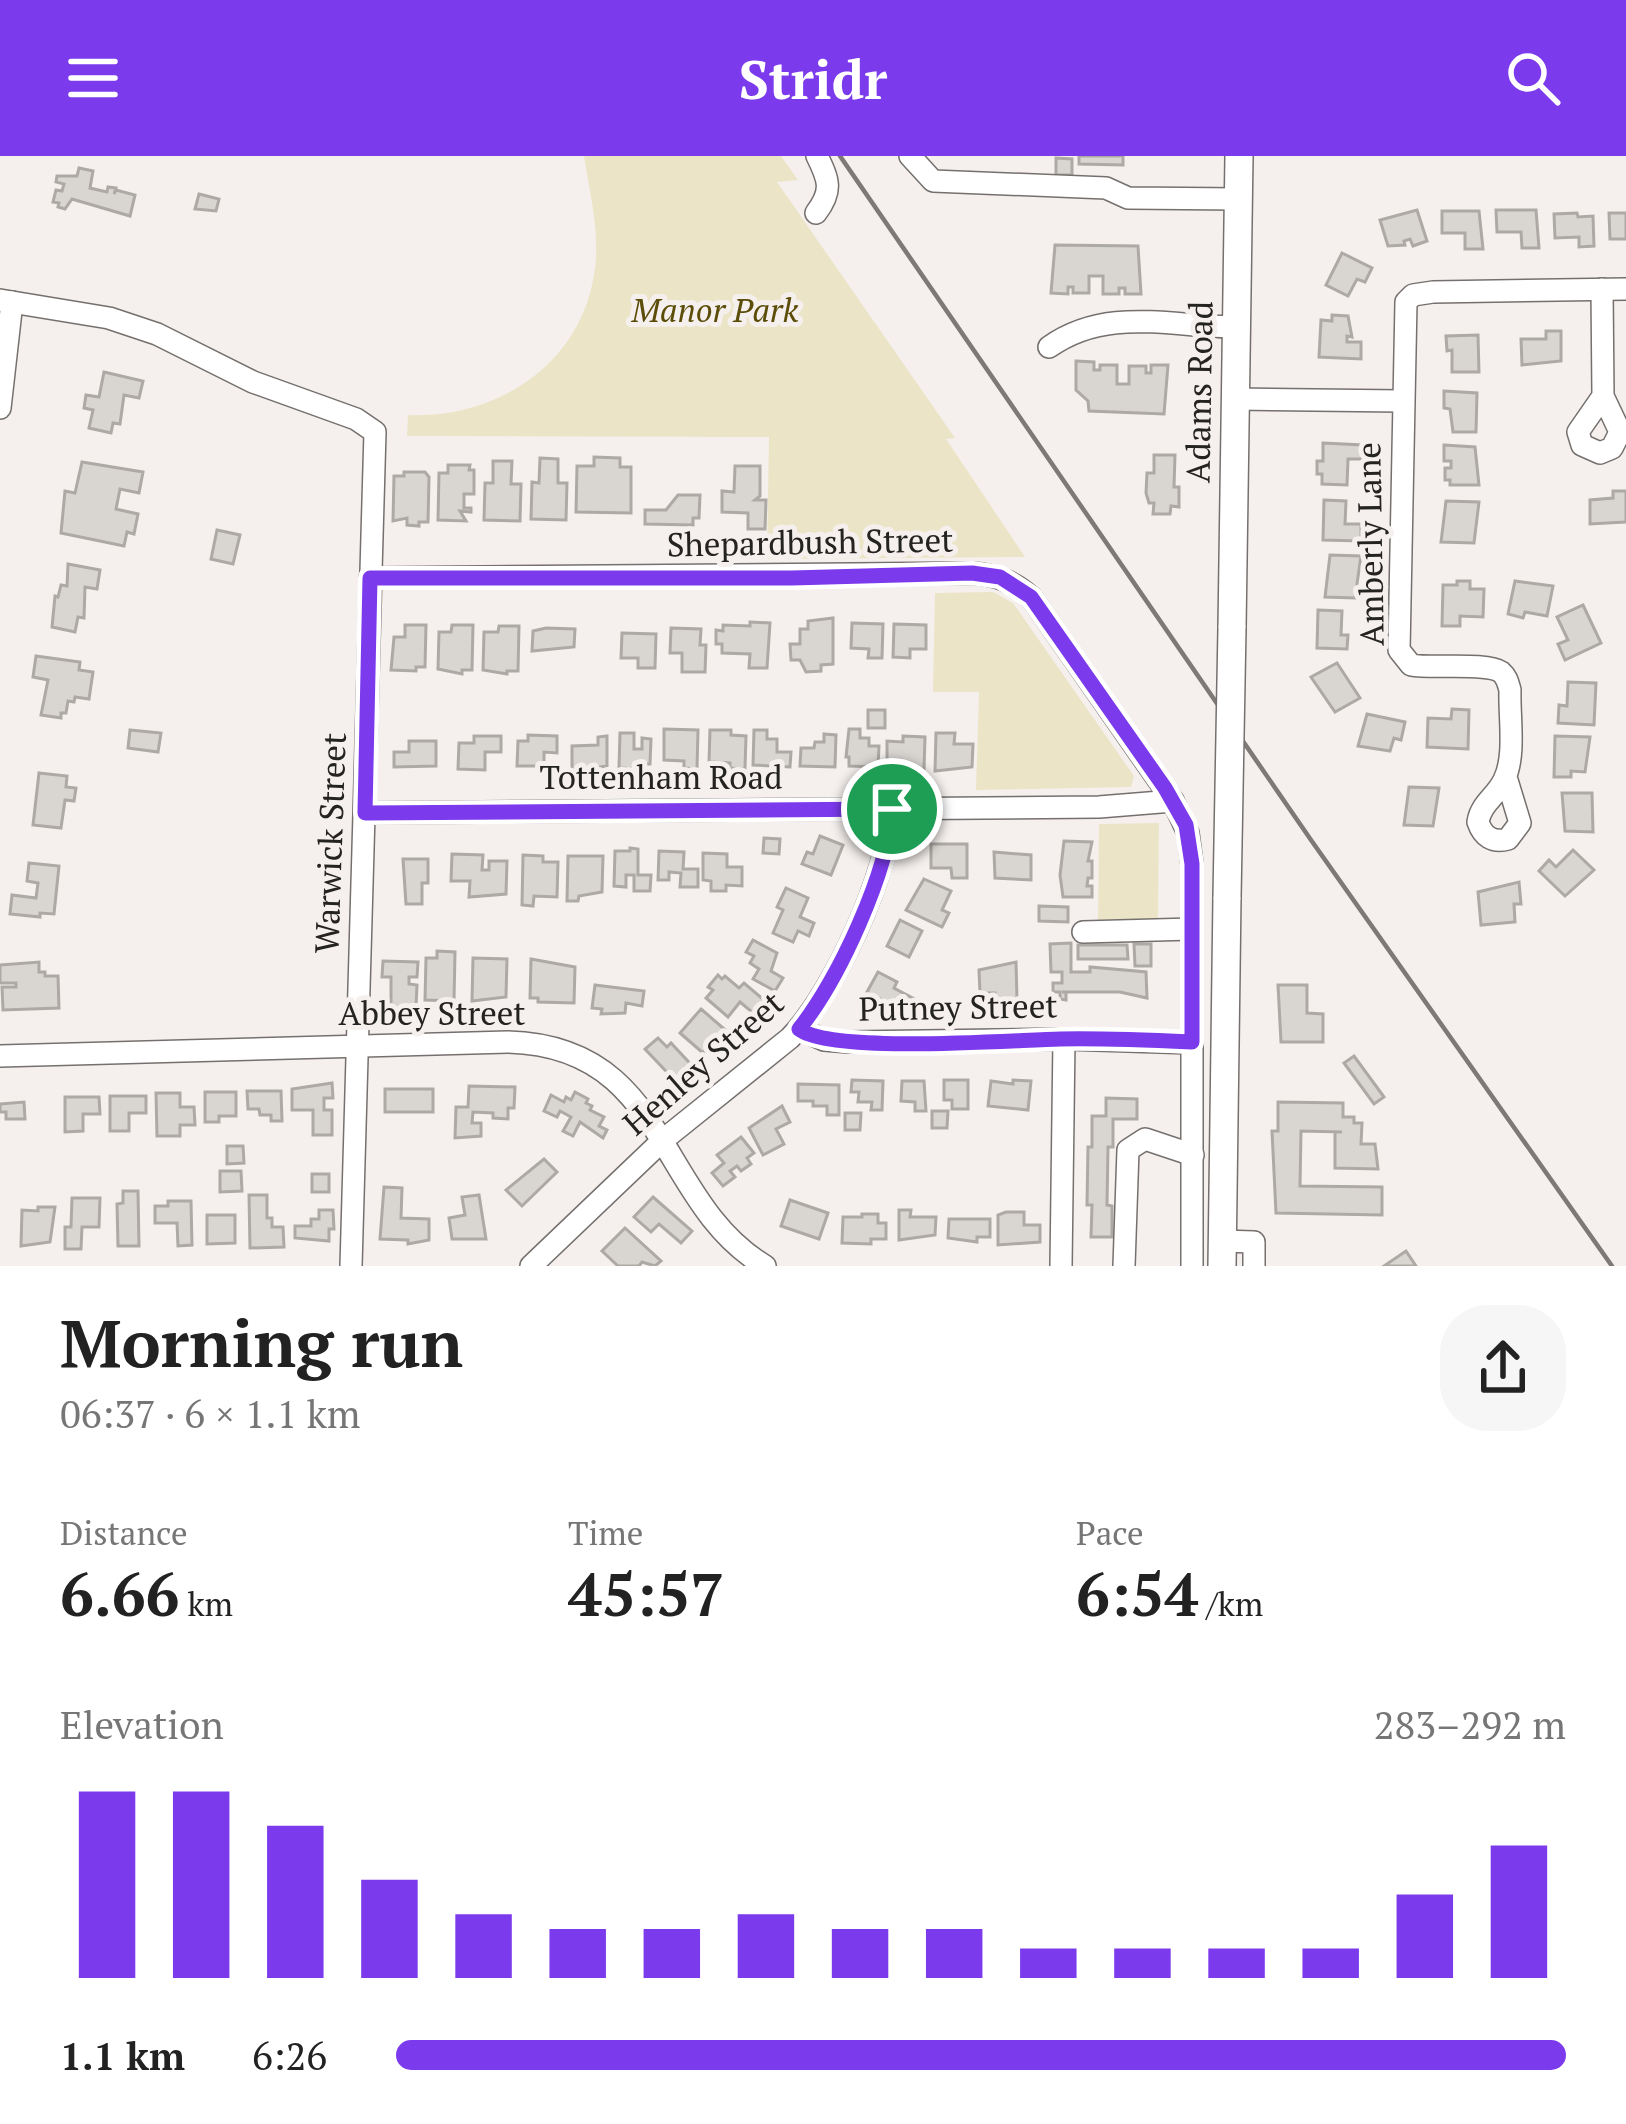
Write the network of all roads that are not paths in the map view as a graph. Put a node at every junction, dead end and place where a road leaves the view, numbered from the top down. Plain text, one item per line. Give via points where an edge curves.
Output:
1 (817, 156) edge
2 (910, 156) edge
3 (1240, 156) edge
4 (1239, 199) junction
5 (816, 213) dead end
6 (1602, 289) junction
7 (1626, 289) edge
8 (6, 301) edge
9 (1236, 327) junction
10 (1049, 346) dead end
11 (1603, 396) dead end
12 (1235, 399) junction
13 (1402, 401) junction
14 (0, 408) edge
15 (370, 578) junction
16 (1506, 777) dead end
17 (1173, 801) junction
18 (892, 809) junction
19 (365, 813) junction
20 (1192, 929) junction
21 (1084, 932) dead end
22 (799, 1029) junction
23 (1064, 1039) junction
24 (1192, 1042) junction
25 (357, 1046) junction
26 (0, 1056) edge
27 (663, 1140) junction
28 (1193, 1155) junction
29 (1222, 1254) edge
30 (351, 1266) edge
31 (531, 1266) edge
32 (765, 1266) edge
33 (1061, 1266) edge
34 (1124, 1266) edge
35 (1192, 1266) edge
36 (1254, 1266) edge

1 - 5 street via 829,197
2 - 4 street via 933,181 1106,188 1128,199
3 - 4 main road, Adams Road
4 - 9 main road, Adams Road
6 - 7 street
6 - 11 street
6 - 13 street, Amberly Lane via 1413,295 1405,312
8 - 14 street
8 - 15 street, Warwick Street via 157,334 254,382 368,424 376,448
9 - 10 street via 1112,320
9 - 12 main road, Adams Road
12 - 13 street
12 - 29 main road, Adams Road, bridge
13 - 16 street, Amberly Lane via 1399,650 1411,665 1502,673 1510,690
15 - 17 street, Shepardbush Street via 1000,577 1031,597
15 - 19 street, Warwick Street
17 - 18 street, Tottenham Road
17 - 20 street, Shepardbush Street via 1188,833
18 - 19 street, Tottenham Road
18 - 22 street, Henley Street via 888,843 845,953
19 - 25 street, Warwick Street
20 - 21 street
20 - 24 street, Shepardbush Street
22 - 23 street, Putney Street via 848,1042
22 - 27 street, Henley Street
23 - 24 street, Putney Street
23 - 33 street
24 - 28 street, Shepardbush Street
25 - 26 street, Abbey Street
25 - 27 street, Abbey Street via 508,1042 568,1052 618,1084
25 - 30 street, Warwick Street
27 - 31 street, Henley Street
27 - 32 street, Abbey Street via 715,1222
28 - 34 street via 1144,1139 1128,1150
28 - 35 street, Shepardbush Street
29 - 36 street via 1254,1242

